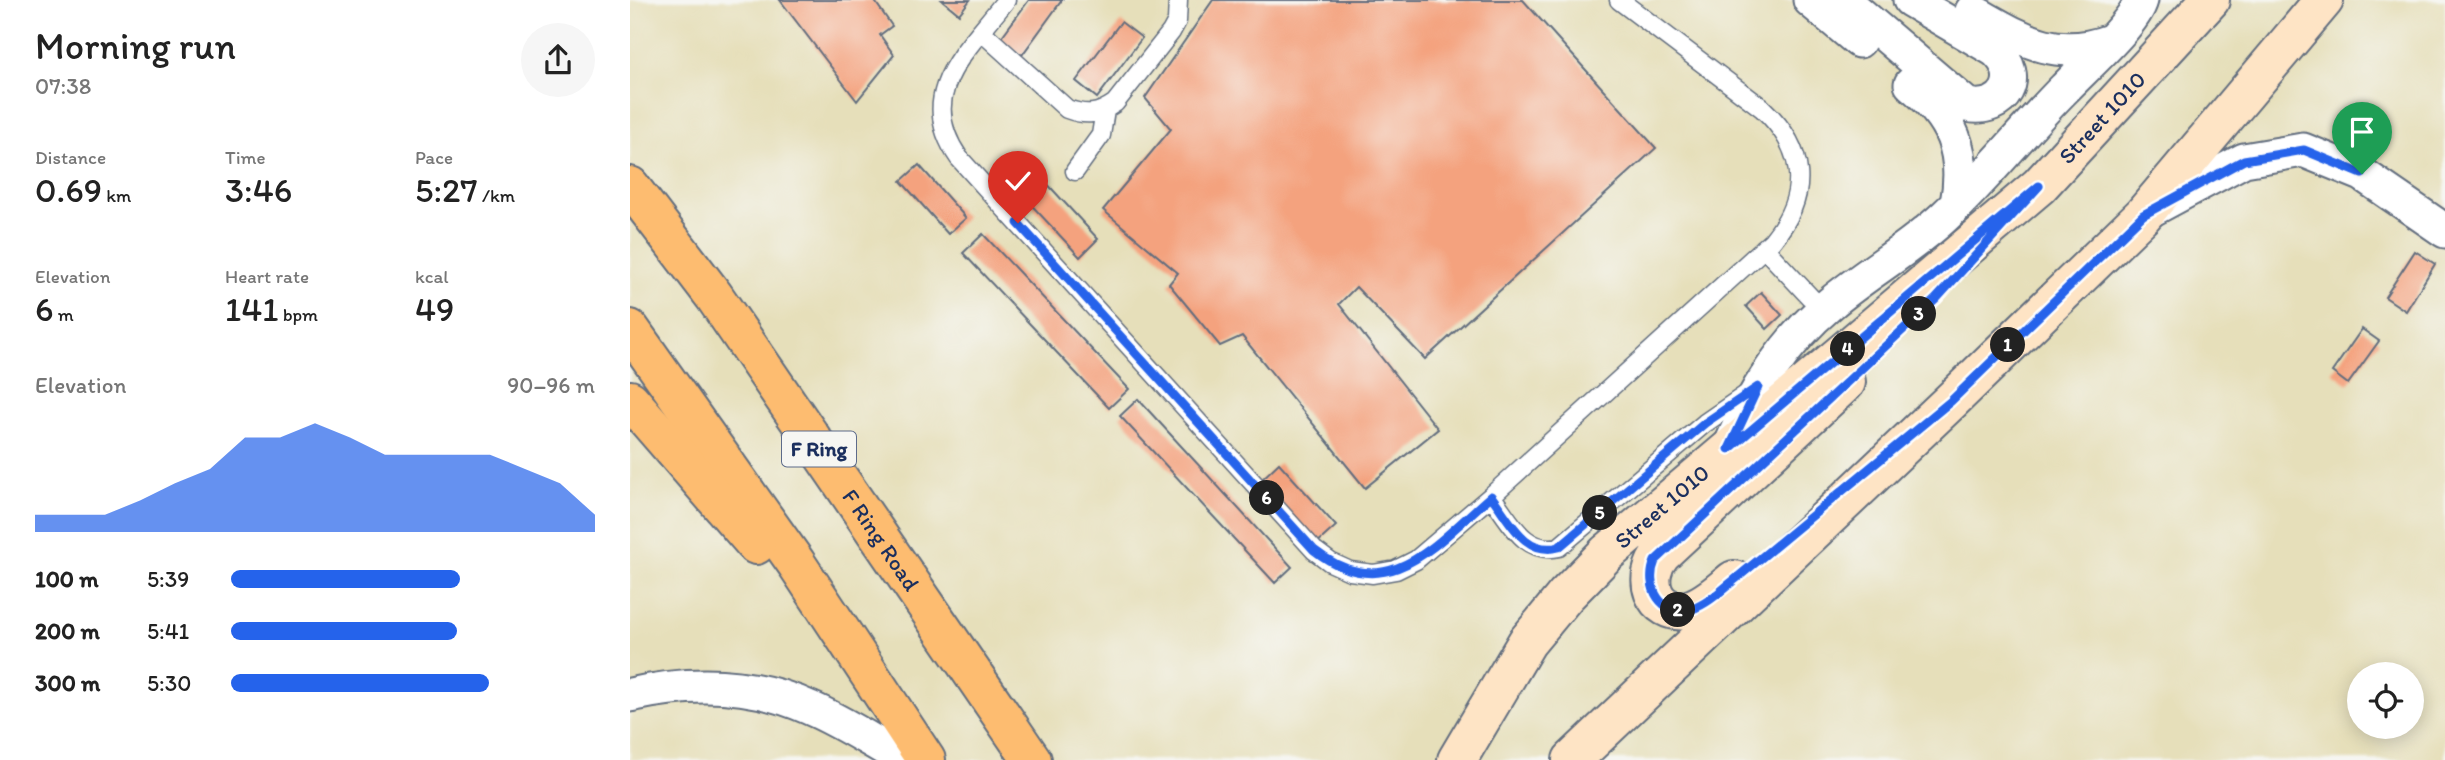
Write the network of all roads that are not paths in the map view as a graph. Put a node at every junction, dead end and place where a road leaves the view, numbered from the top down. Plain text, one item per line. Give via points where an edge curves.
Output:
1 (1006, 0) edge
2 (1178, 0) edge
3 (1619, 0) edge
4 (1810, 0) edge
5 (1844, 0) edge
6 (1910, 0) edge
7 (1951, 0) edge
8 (2141, 0) edge
9 (2210, 0) edge
10 (2325, 0) edge
11 (982, 32) junction
12 (2110, 41) junction
13 (1105, 110) junction
14 (1075, 171) dead end
15 (630, 186) edge
16 (2039, 186) junction
17 (1957, 204) junction
18 (2143, 215) junction
19 (2445, 232) edge
20 (1764, 248) junction
21 (1824, 309) junction
22 (630, 329) edge
23 (1758, 387) junction
24 (630, 400) edge
25 (1951, 401) junction
26 (1729, 449) junction
27 (1491, 496) junction
28 (875, 681) junction
29 (630, 695) edge
30 (1003, 716) junction
31 (905, 760) edge
32 (926, 760) edge
33 (1032, 760) edge
34 (1043, 760) edge
35 (1457, 760) edge
36 (1572, 760) edge

1 - 11 lane
2 - 13 lane via 1177,21 1171,32
3 - 20 lane via 1762,108 1790,141 1799,183 1795,205 1786,224
4 - 17 street via 1940,112 1958,147 1961,185
5 - 6 street via 1967,105 1989,106 1999,100 2010,79 2004,58
7 - 12 street via 2042,47 2076,50
8 - 12 street
9 - 16 street, Street 1010
10 - 18 street
11 - 13 lane via 1067,108 1092,114
11 - 27 lane via 946,80 941,112 950,145 1314,550 1350,571 1373,574 1395,570 1416,560
12 - 17 street
13 - 14 lane via 1101,135
15 - 30 highway, F Ring Road / F Ring via 714,296
16 - 25 street via 1936,299 1662,553 1651,570 1652,590 1665,606 1675,610 1703,603
16 - 26 street, Street 1010
17 - 21 street
18 - 19 street via 2244,160 2304,150 2362,174
18 - 25 street
20 - 21 lane
20 - 27 lane
21 - 23 street
22 - 28 highway
23 - 26 street
23 - 27 lane via 1705,423 1559,547 1547,550 1526,542
24 - 28 highway
25 - 36 street
26 - 35 street, Street 1010 via 1607,553 1566,595 1527,642
28 - 32 highway
29 - 31 street via 685,685 750,689 811,708
30 - 33 highway, F Ring Road / F Ring
30 - 34 street

